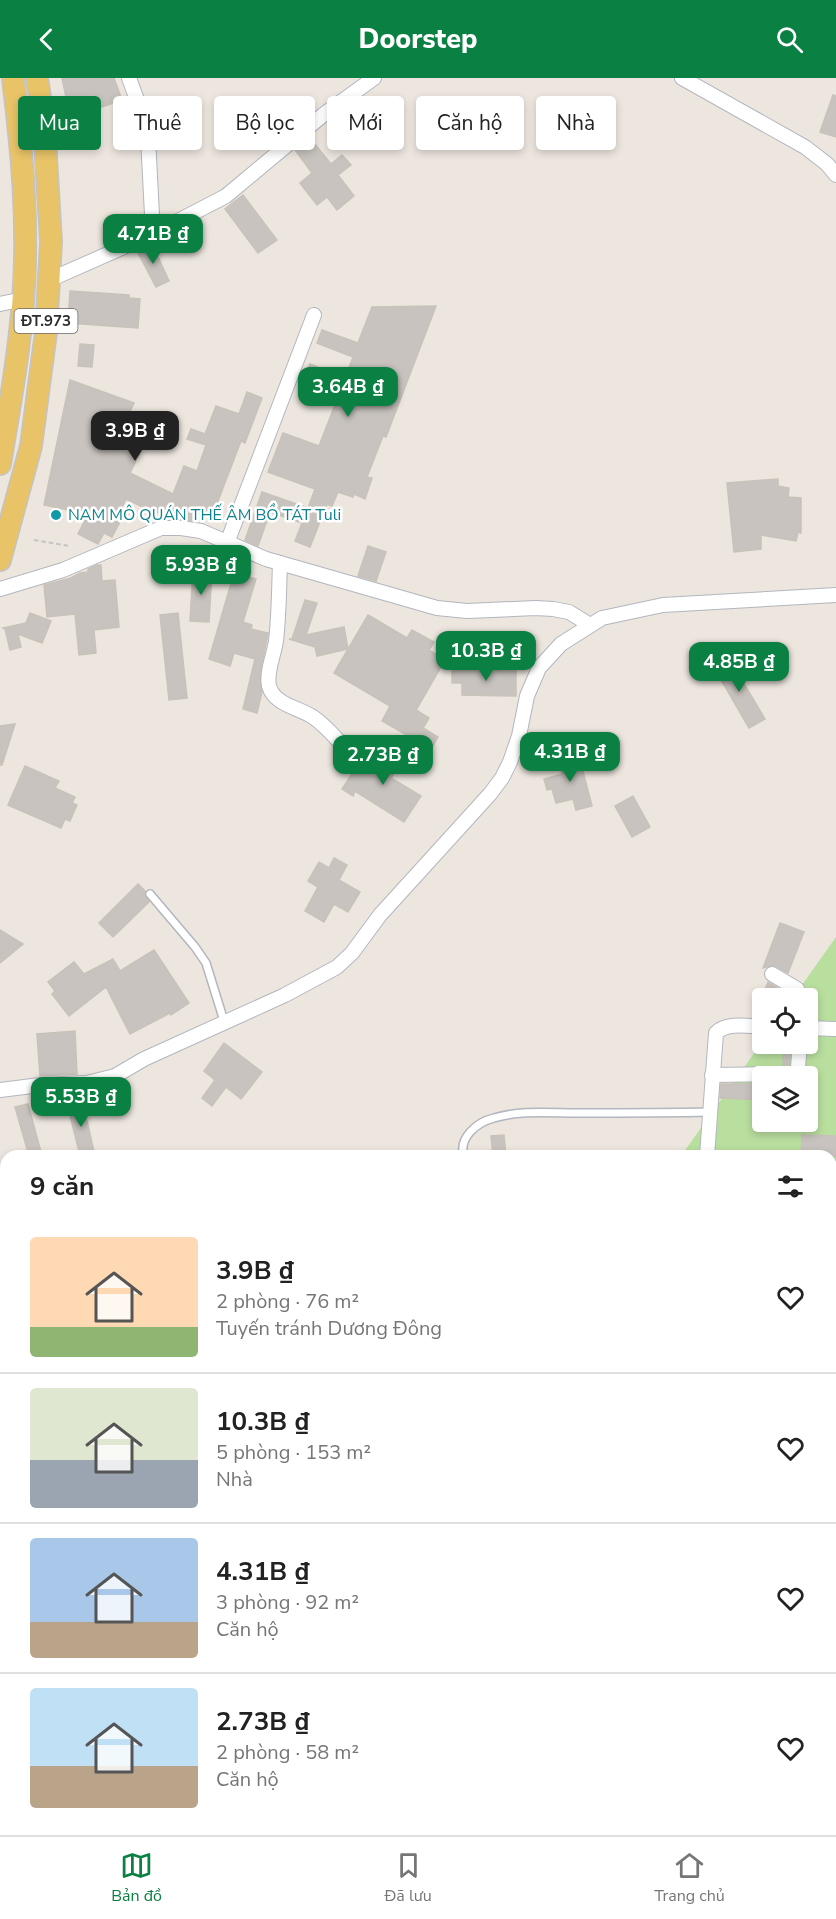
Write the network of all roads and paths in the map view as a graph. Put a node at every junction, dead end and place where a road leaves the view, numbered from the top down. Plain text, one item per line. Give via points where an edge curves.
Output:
1 (13, 78) edge
2 (37, 78) edge
3 (129, 78) edge
4 (374, 78) edge
5 (682, 78) edge
6 (815, 154) junction
7 (836, 159) edge
8 (836, 175) edge
9 (153, 234) junction
10 (48, 290) junction
11 (24, 299) junction
12 (0, 304) edge
13 (314, 315) dead end
14 (0, 464) edge
15 (34, 540) dead end
16 (227, 543) junction
17 (70, 546) dead end
18 (0, 560) edge
19 (280, 563) junction
20 (0, 589) edge
21 (836, 595) edge
22 (590, 626) junction
23 (360, 760) dead end
24 (150, 894) dead end
25 (772, 974) dead end
26 (795, 988) edge
27 (224, 1021) junction
28 (752, 1027) edge
29 (818, 1028) edge
30 (835, 1029) edge
31 (799, 1054) edge
32 (712, 1075) junction
33 (0, 1090) edge
34 (710, 1112) junction
35 (463, 1150) edge
36 (707, 1150) edge

1 - 11 main road, ĐT.973 via 23,155
2 - 10 main road, ĐT.973 via 51,242
3 - 9 street via 148,138
4 - 9 street via 226,196
5 - 6 street
6 - 7 street
6 - 8 street
9 - 10 street
10 - 11 main road
10 - 18 main road, ĐT.973 via 31,446
11 - 12 street
11 - 14 main road, ĐT.973
13 - 16 street
15 - 17 path
16 - 19 street
16 - 20 street via 201,531 161,528 63,570
19 - 22 street via 437,608 553,609 569,612
19 - 23 street via 269,687 294,710 312,715
21 - 22 street via 663,604 602,618
22 - 27 street via 561,644 539,668 502,778 380,915 352,953 323,975
24 - 27 lane via 206,963
25 - 26 street
27 - 33 street via 101,1081
28 - 32 street via 719,1029
29 - 30 street
31 - 32 street via 795,1074
32 - 34 street
34 - 35 lane via 533,1113 493,1118 468,1135 462,1143
34 - 36 street

